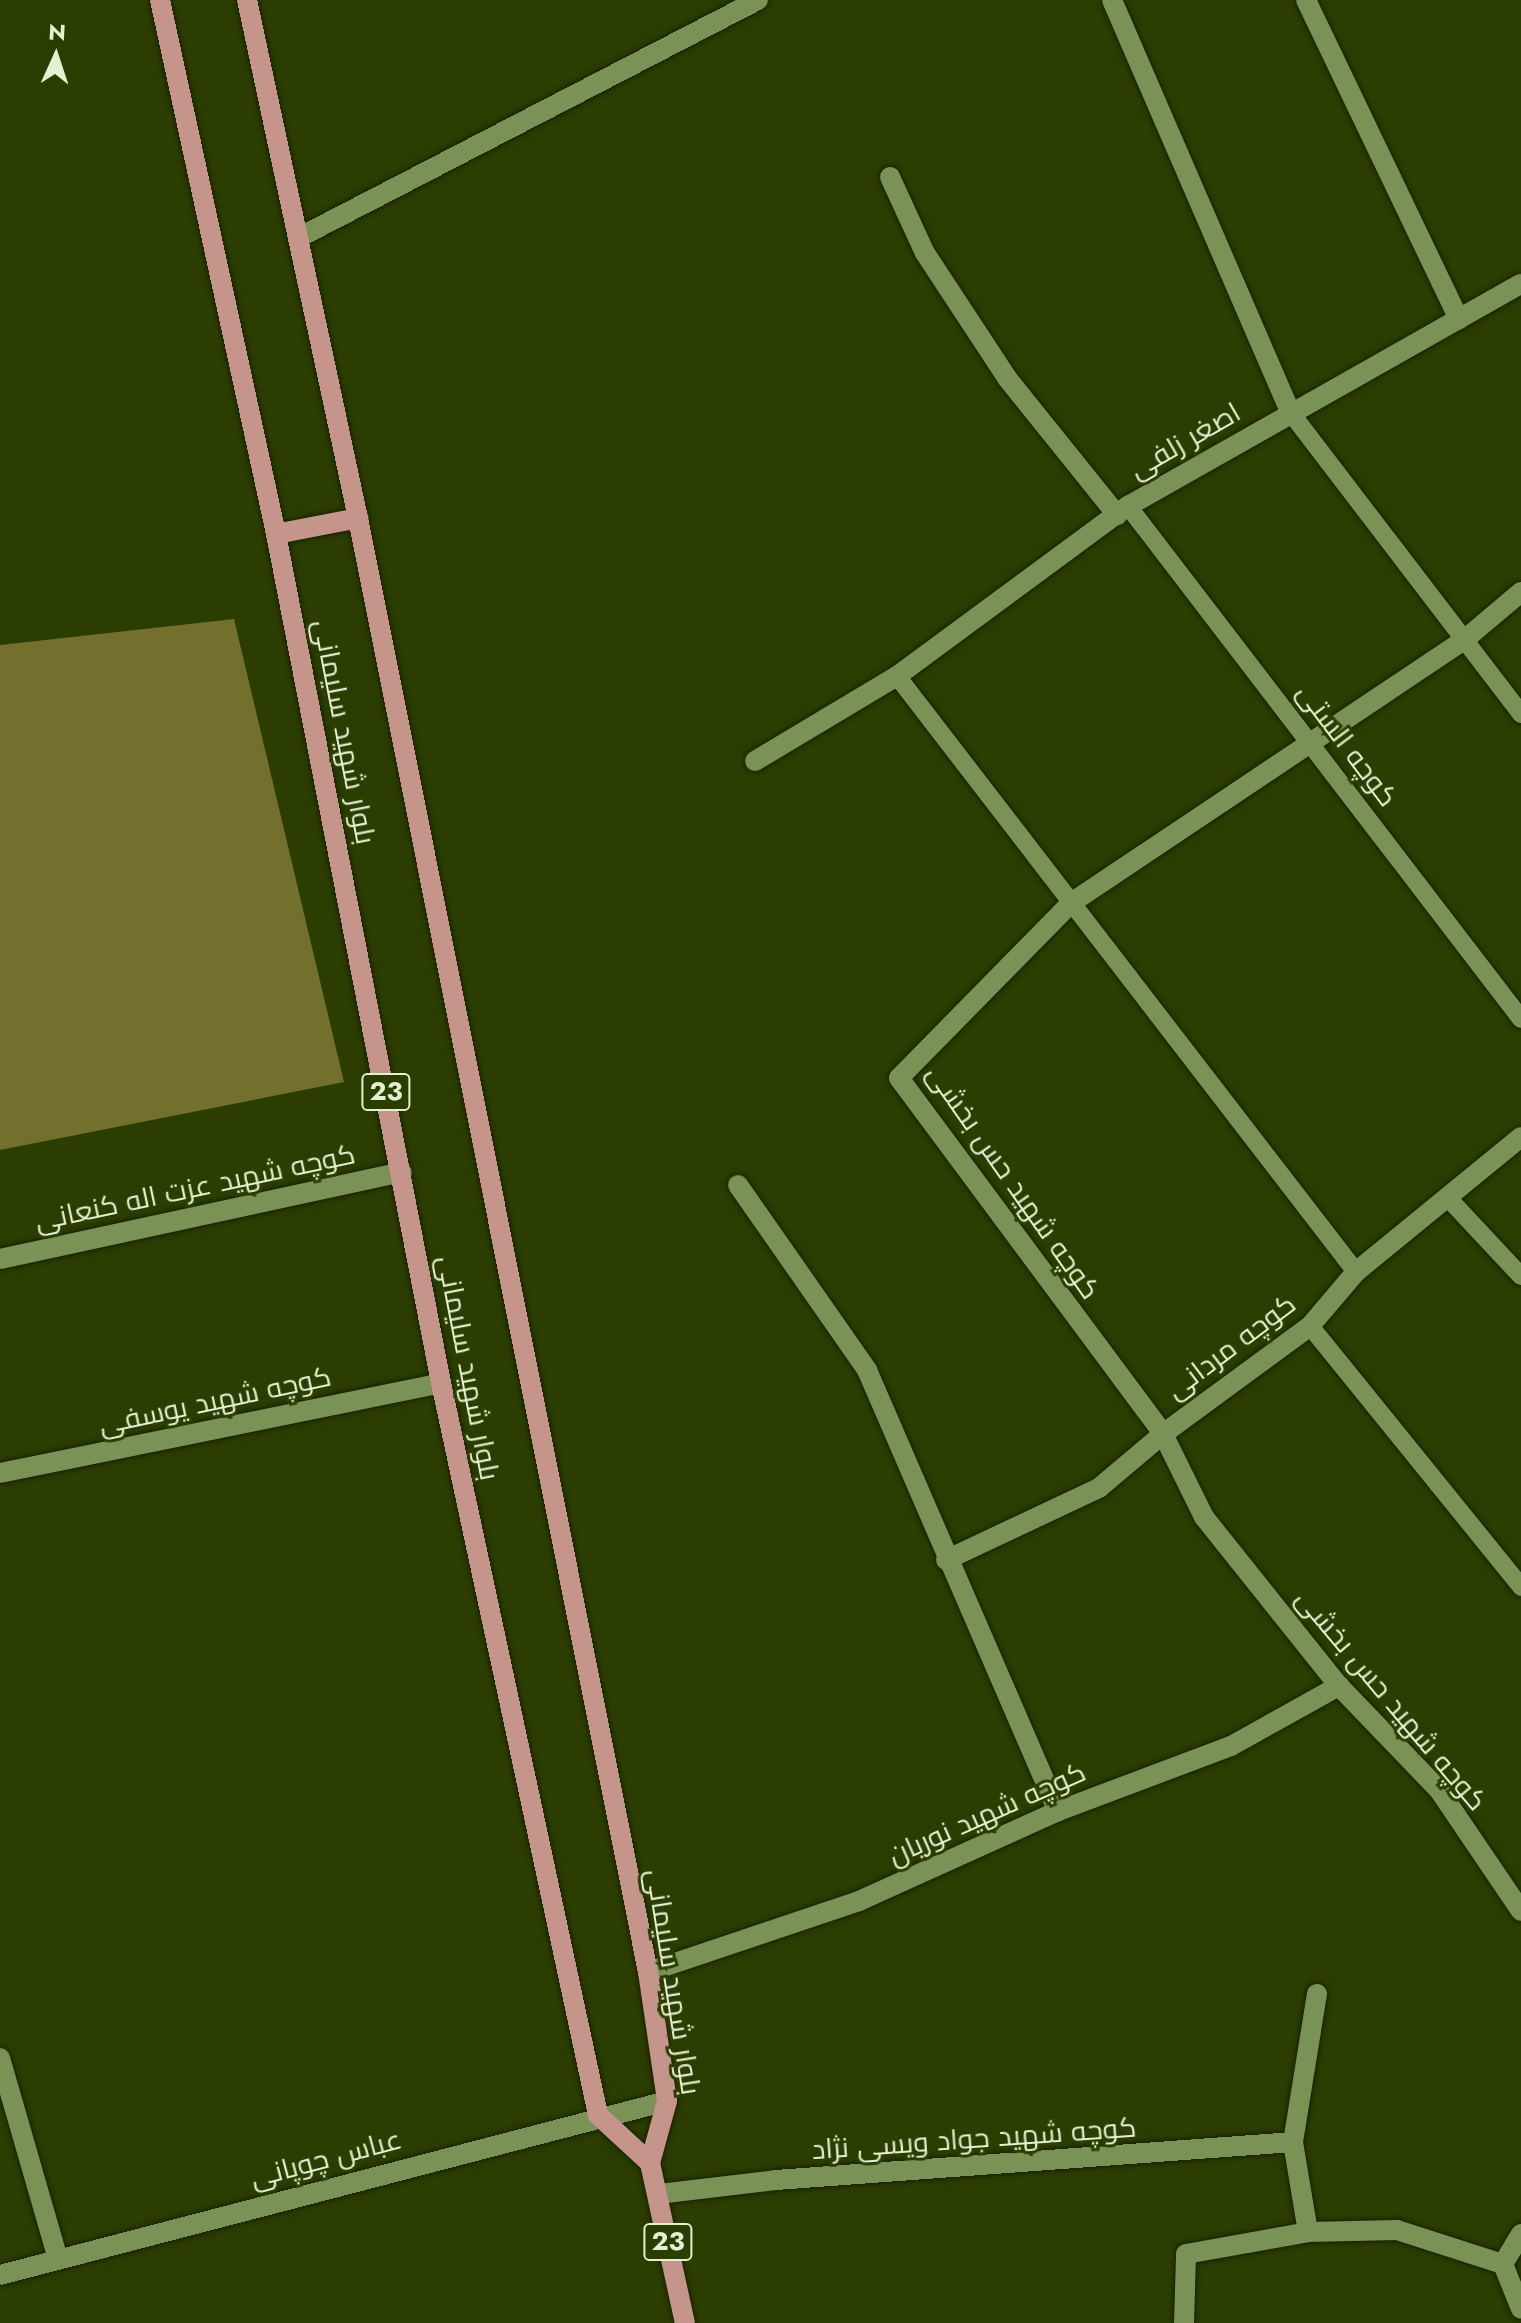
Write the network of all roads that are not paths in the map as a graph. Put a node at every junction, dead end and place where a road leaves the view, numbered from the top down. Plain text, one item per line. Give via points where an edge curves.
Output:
1 (160, 0) edge
2 (247, 0) edge
3 (758, 0) edge
4 (1112, 0) edge
5 (1306, 0) edge
6 (890, 177) dead end
7 (298, 238) junction
8 (1521, 284) edge
9 (1459, 319) junction
10 (1291, 413) junction
11 (1123, 510) junction
12 (358, 518) junction
13 (276, 534) junction
14 (1521, 592) edge
15 (1464, 640) junction
16 (897, 676) junction
17 (1521, 714) edge
18 (1310, 742) junction
19 (755, 761) dead end
20 (1071, 903) junction
21 (1521, 1019) edge
22 (1521, 1137) edge
23 (402, 1172) junction
24 (738, 1185) dead end
25 (1448, 1198) junction
26 (0, 1259) edge
27 (1356, 1272) junction
28 (1521, 1276) edge
29 (1310, 1326) junction
30 (441, 1383) junction
31 (1163, 1434) junction
32 (0, 1473) edge
33 (946, 1560) junction
34 (1521, 1587) edge
35 (1339, 1686) junction
36 (1058, 1811) junction
37 (1521, 1911) edge
38 (648, 1972) junction
39 (1317, 1994) dead end
40 (0, 2058) edge
41 (667, 2101) junction
42 (598, 2115) junction
43 (1293, 2142) junction
44 (650, 2163) junction
45 (659, 2194) junction
46 (1308, 2232) junction
47 (1521, 2234) edge
48 (58, 2259) junction
49 (1503, 2264) junction
50 (0, 2275) edge
51 (1521, 2309) edge
52 (685, 2323) edge
53 (1184, 2323) edge

1 - 13 main road, بلوار شهید سلیمانی / 23
2 - 7 main road, بلوار شهید سلیمانی
3 - 7 street
4 - 10 street
5 - 9 street
6 - 11 street via 925,253 999,365
7 - 12 main road, بلوار شهید سلیمانی
8 - 9 street, اصغر زلفی
9 - 10 street, اصغر زلفی
10 - 11 street, اصغر زلفی
10 - 15 lane
11 - 16 street, اصغر زلفی
11 - 18 lane, کوچه الستی
12 - 13 main road
12 - 38 main road, بلوار شهید سلیمانی
13 - 23 main road, بلوار شهید سلیمانی / 23
14 - 15 street, کوچه شهید حس بخشی
15 - 17 lane
15 - 18 street, کوچه شهید حس بخشی
16 - 19 street, اصغر زلفی
16 - 20 lane
18 - 20 street, کوچه شهید حس بخشی
18 - 21 lane, کوچه الستی
20 - 27 lane
20 - 31 street, کوچه شهید حس بخشی via 899,1078
22 - 25 street, کوچه مردانی
23 - 26 street, کوچه شهید عزت اله کنعانی
23 - 30 main road, بلوار شهید سلیمانی / 23
24 - 33 street via 867,1370
25 - 27 street, کوچه مردانی
25 - 28 lane
27 - 29 street, کوچه مردانی
29 - 31 street, کوچه مردانی
29 - 34 lane
30 - 32 street, کوچه شهید یوسفی
30 - 42 main road, بلوار شهید سلیمانی / 23
31 - 33 street, کوچه مردانی via 1099,1488
31 - 35 street, کوچه شهید حس بخشی via 1204,1517
33 - 36 street
35 - 36 street, کوچه شهید نوریان via 1231,1746
35 - 37 street, کوچه شهید حس بخشی via 1439,1790
36 - 38 street, کوچه شهید نوریان via 859,1901
38 - 41 main road, بلوار شهید سلیمانی
39 - 43 street
40 - 48 street
41 - 42 street, عباس چوپانی
41 - 44 main road, بلوار شهید سلیمانی
42 - 44 main road
42 - 48 street, عباس چوپانی
43 - 45 street, کوچه شهید جواد ویسی نژاد
43 - 46 street
44 - 45 main road, 23
45 - 52 main road, 23
46 - 49 street via 1397,2230
46 - 53 street via 1186,2254
47 - 49 street
48 - 50 street, عباس چوپانی
49 - 51 street

